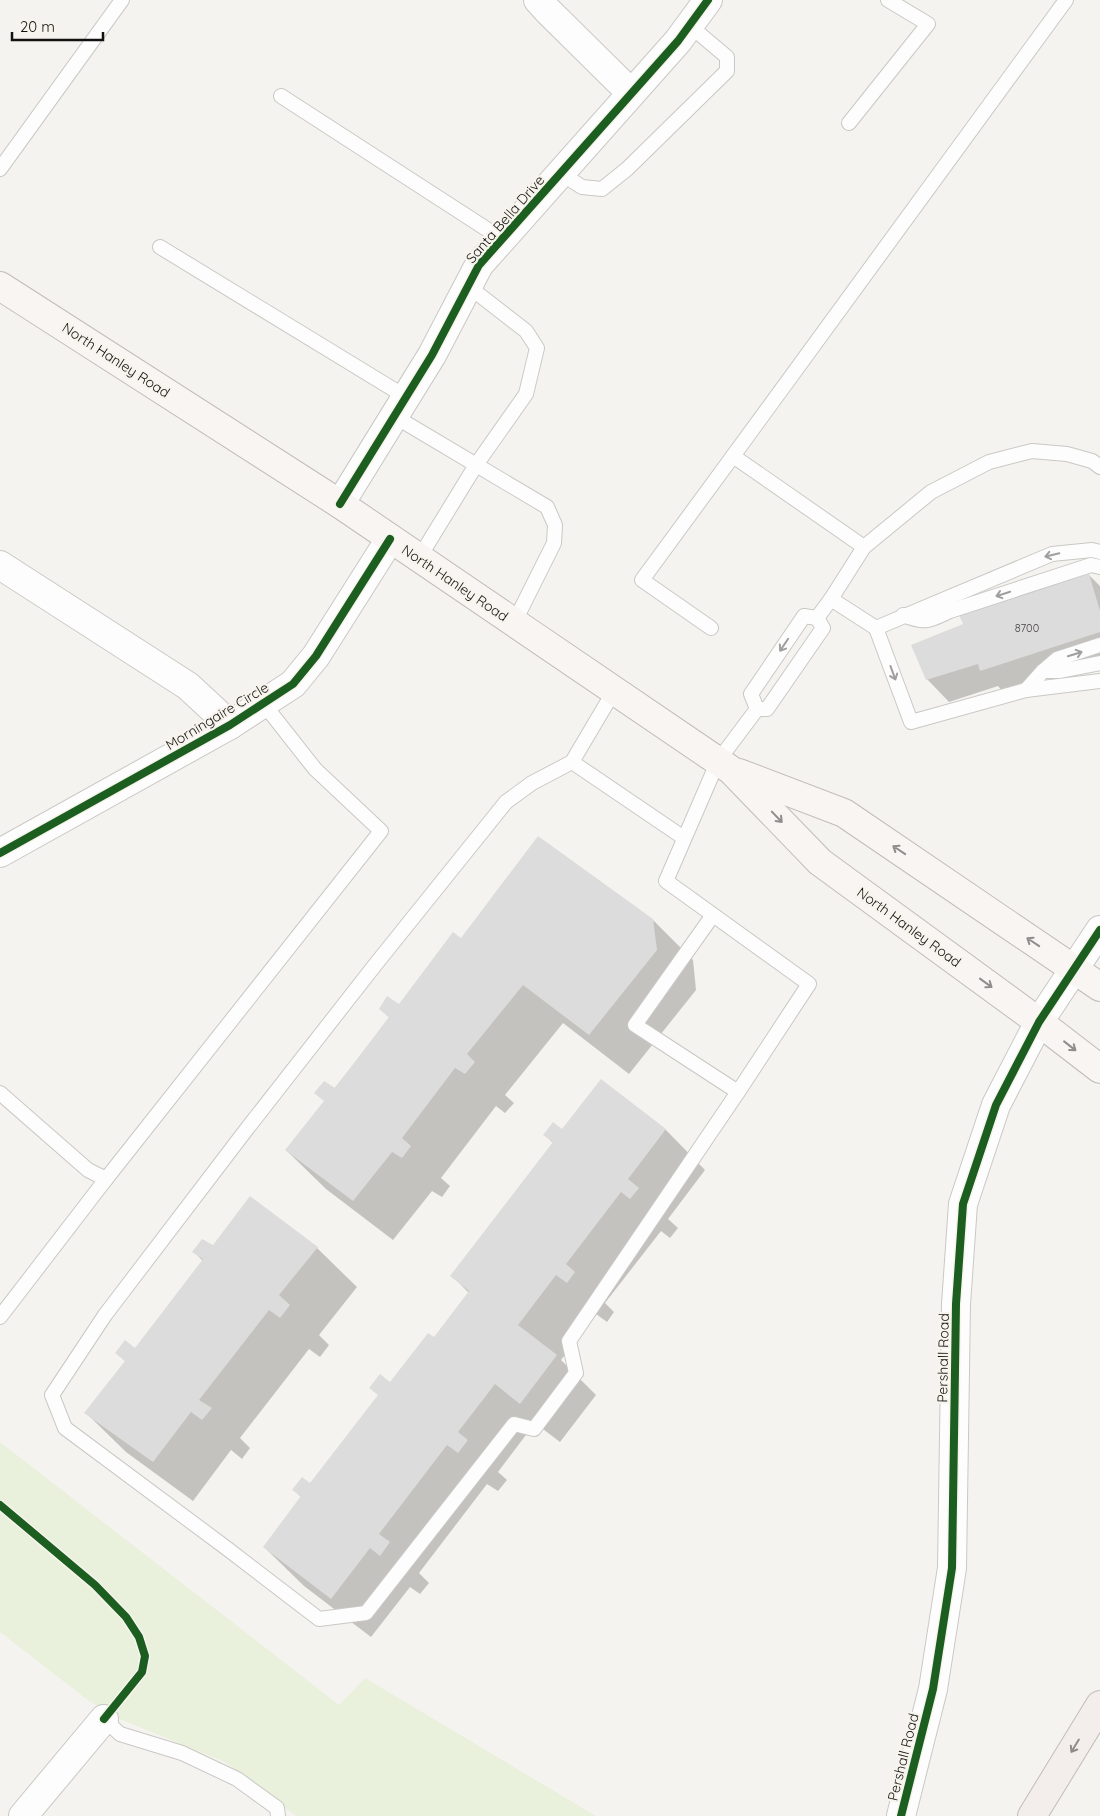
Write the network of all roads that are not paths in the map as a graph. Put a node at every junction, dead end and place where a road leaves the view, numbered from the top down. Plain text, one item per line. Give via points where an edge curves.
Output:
1 (122, 0) edge
2 (538, 0) edge
3 (708, 0) edge
4 (888, 0) edge
5 (1066, 0) edge
6 (689, 25) junction
7 (631, 93) junction
8 (281, 96) dead end
9 (849, 123) dead end
10 (0, 169) edge
11 (560, 173) junction
12 (502, 239) junction
13 (160, 248) dead end
14 (0, 286) edge
15 (468, 286) junction
16 (400, 406) junction
17 (733, 456) junction
18 (476, 465) junction
19 (1100, 467) edge
20 (340, 504) junction
21 (390, 539) junction
22 (864, 547) junction
23 (1100, 552) edge
24 (419, 558) junction
25 (0, 564) edge
26 (1100, 566) edge
27 (831, 599) junction
28 (903, 615) junction
29 (817, 618) junction
30 (514, 622) junction
31 (712, 628) dead end
32 (876, 628) junction
33 (1100, 645) edge
34 (1100, 663) edge
35 (1043, 670) junction
36 (1100, 681) edge
37 (1026, 690) junction
38 (614, 691) junction
39 (263, 703) junction
40 (757, 709) junction
41 (230, 725) junction
42 (572, 762) junction
43 (725, 766) junction
44 (684, 838) junction
45 (0, 853) edge
46 (713, 915) junction
47 (1100, 930) edge
48 (1074, 969) junction
49 (1100, 987) edge
50 (1039, 1022) junction
51 (1100, 1069) edge
52 (738, 1092) junction
53 (0, 1093) edge
54 (106, 1179) junction
55 (0, 1317) edge
56 (1100, 1705) edge
57 (104, 1719) joint
58 (24, 1816) edge
59 (278, 1816) edge
60 (901, 1816) edge
61 (1032, 1816) edge

1 - 10 lane
2 - 7 street
3 - 6 street, Santa Bella Drive
4 - 9 lane via 928,24
5 - 17 lane
6 - 7 street, Santa Bella Drive
6 - 11 lane via 726,57 727,71 634,163 602,189 582,187
7 - 11 street, Santa Bella Drive
8 - 12 lane
11 - 12 street, Santa Bella Drive
12 - 15 street, Santa Bella Drive via 478,265
13 - 16 lane
14 - 20 main road, North Hanley Road
15 - 16 street, Santa Bella Drive via 432,355
15 - 18 lane via 526,331 537,348 526,394
16 - 18 lane
16 - 20 street, Santa Bella Drive
17 - 22 lane
17 - 31 lane via 642,580
18 - 24 lane
18 - 30 lane via 547,507 555,525 554,543
19 - 22 lane via 1092,461 1067,454 1032,451 989,462 931,492
20 - 21 main road, North Hanley Road
21 - 24 main road, North Hanley Road
21 - 39 street, Morningaire Circle via 316,656 293,684
22 - 27 lane
23 -> 28 lane via 1052,554
24 - 30 main road, North Hanley Road
25 - 41 street, Morningaire Circle via 188,686
26 -> 28 lane via 1091,565 950,611 933,620 919,621
27 - 29 lane
27 - 32 lane
28 - 32 lane
29 - 40 lane via 823,628 767,709
29 -> 40 lane via 804,616 750,694
30 - 38 main road, North Hanley Road
32 -> 37 lane via 911,722
35 -> 33 lane via 1057,660
34 - 35 lane via 1060,671
35 - 37 lane
36 - 37 lane
38 - 42 lane
38 - 43 main road, North Hanley Road
39 - 41 street, Morningaire Circle
39 - 54 lane via 315,769 381,831
40 - 43 lane
41 - 45 street, Morningaire Circle
42 - 44 lane
42 - 52 lane via 532,783 506,802 375,965 111,1307 52,1395 64,1428 319,1619 366,1612 514,1424 534,1429 576,1372 569,1341
43 - 44 lane
48 -> 43 main road, North Hanley Road via 844,813
43 -> 50 main road, North Hanley Road via 820,862
44 - 46 lane via 666,881
46 - 52 lane via 809,984
46 - 52 lane via 635,1025
47 - 48 street, Pershall Road
48 - 49 main road, North Hanley Road
48 - 50 street, Pershall Road
50 -> 51 main road, North Hanley Road
50 - 60 street, Pershall Road via 996,1105 963,1204 956,1304 952,1568 932,1688
53 - 54 lane via 88,1170
54 - 55 lane
56 -> 61 highway
57 - 58 street
57 - 59 lane via 120,1734 182,1753 237,1779 277,1808

